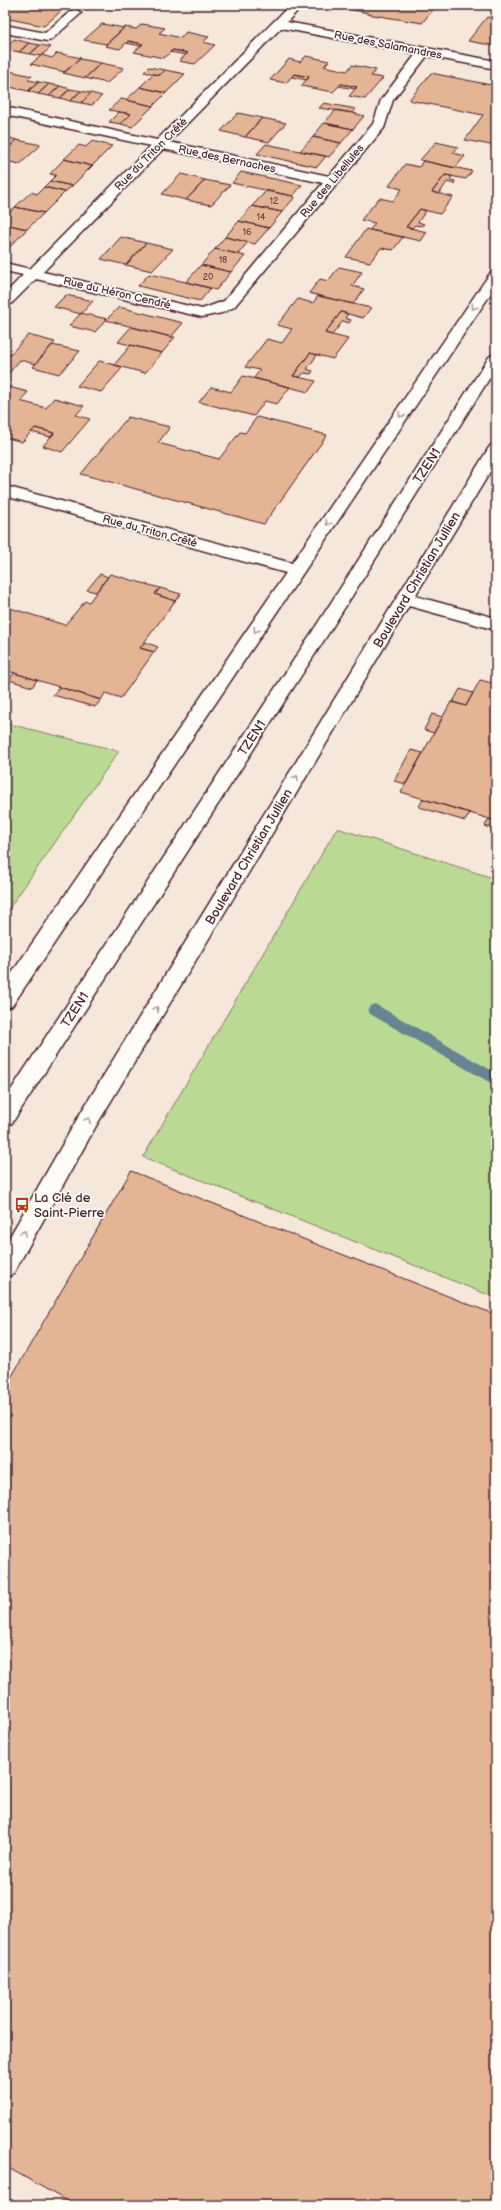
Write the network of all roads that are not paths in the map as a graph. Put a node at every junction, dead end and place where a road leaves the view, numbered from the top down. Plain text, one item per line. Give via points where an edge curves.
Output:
1 (297, 5) edge
2 (75, 13) dead end
3 (279, 24) junction
4 (5, 29) edge
5 (424, 52) junction
6 (496, 65) edge
7 (5, 111) edge
8 (160, 144) junction
9 (332, 181) junction
10 (5, 267) edge
11 (34, 273) junction
12 (496, 275) edge
13 (5, 302) edge
14 (229, 304) joint
15 (496, 357) edge
16 (496, 449) edge
17 (5, 491) edge
18 (296, 570) junction
19 (405, 600) junction
20 (496, 624) edge
21 (5, 1000) edge
22 (5, 1117) edge
23 (5, 1267) edge

1 - 3 street, Rue du Triton Crêté
2 - 4 street via 47,38
3 - 5 street, Rue des Salamandres
3 - 8 street, Rue du Triton Crêté
5 - 6 street, Rue des Salamandres
5 - 9 street, Rue des Libellules via 387,100 379,125
7 - 8 street, Rue des Bernaches
8 - 9 street, Rue des Bernaches
8 - 11 street, Rue du Triton Crêté
9 - 14 street, Rue des Libellules
10 - 11 street, Rue du Héron Cendré
11 - 13 street, Rue du Triton Crêté
11 - 14 street, Rue du Héron Cendré via 202,313
12 -> 18 street
15 - 22 lane, TZEN1
16 - 19 street, Boulevard Christian Jullien
17 - 18 street, Rue du Triton Crêté
18 -> 21 street
19 - 20 street
23 -> 19 street, Boulevard Christian Jullien via 88,1120

